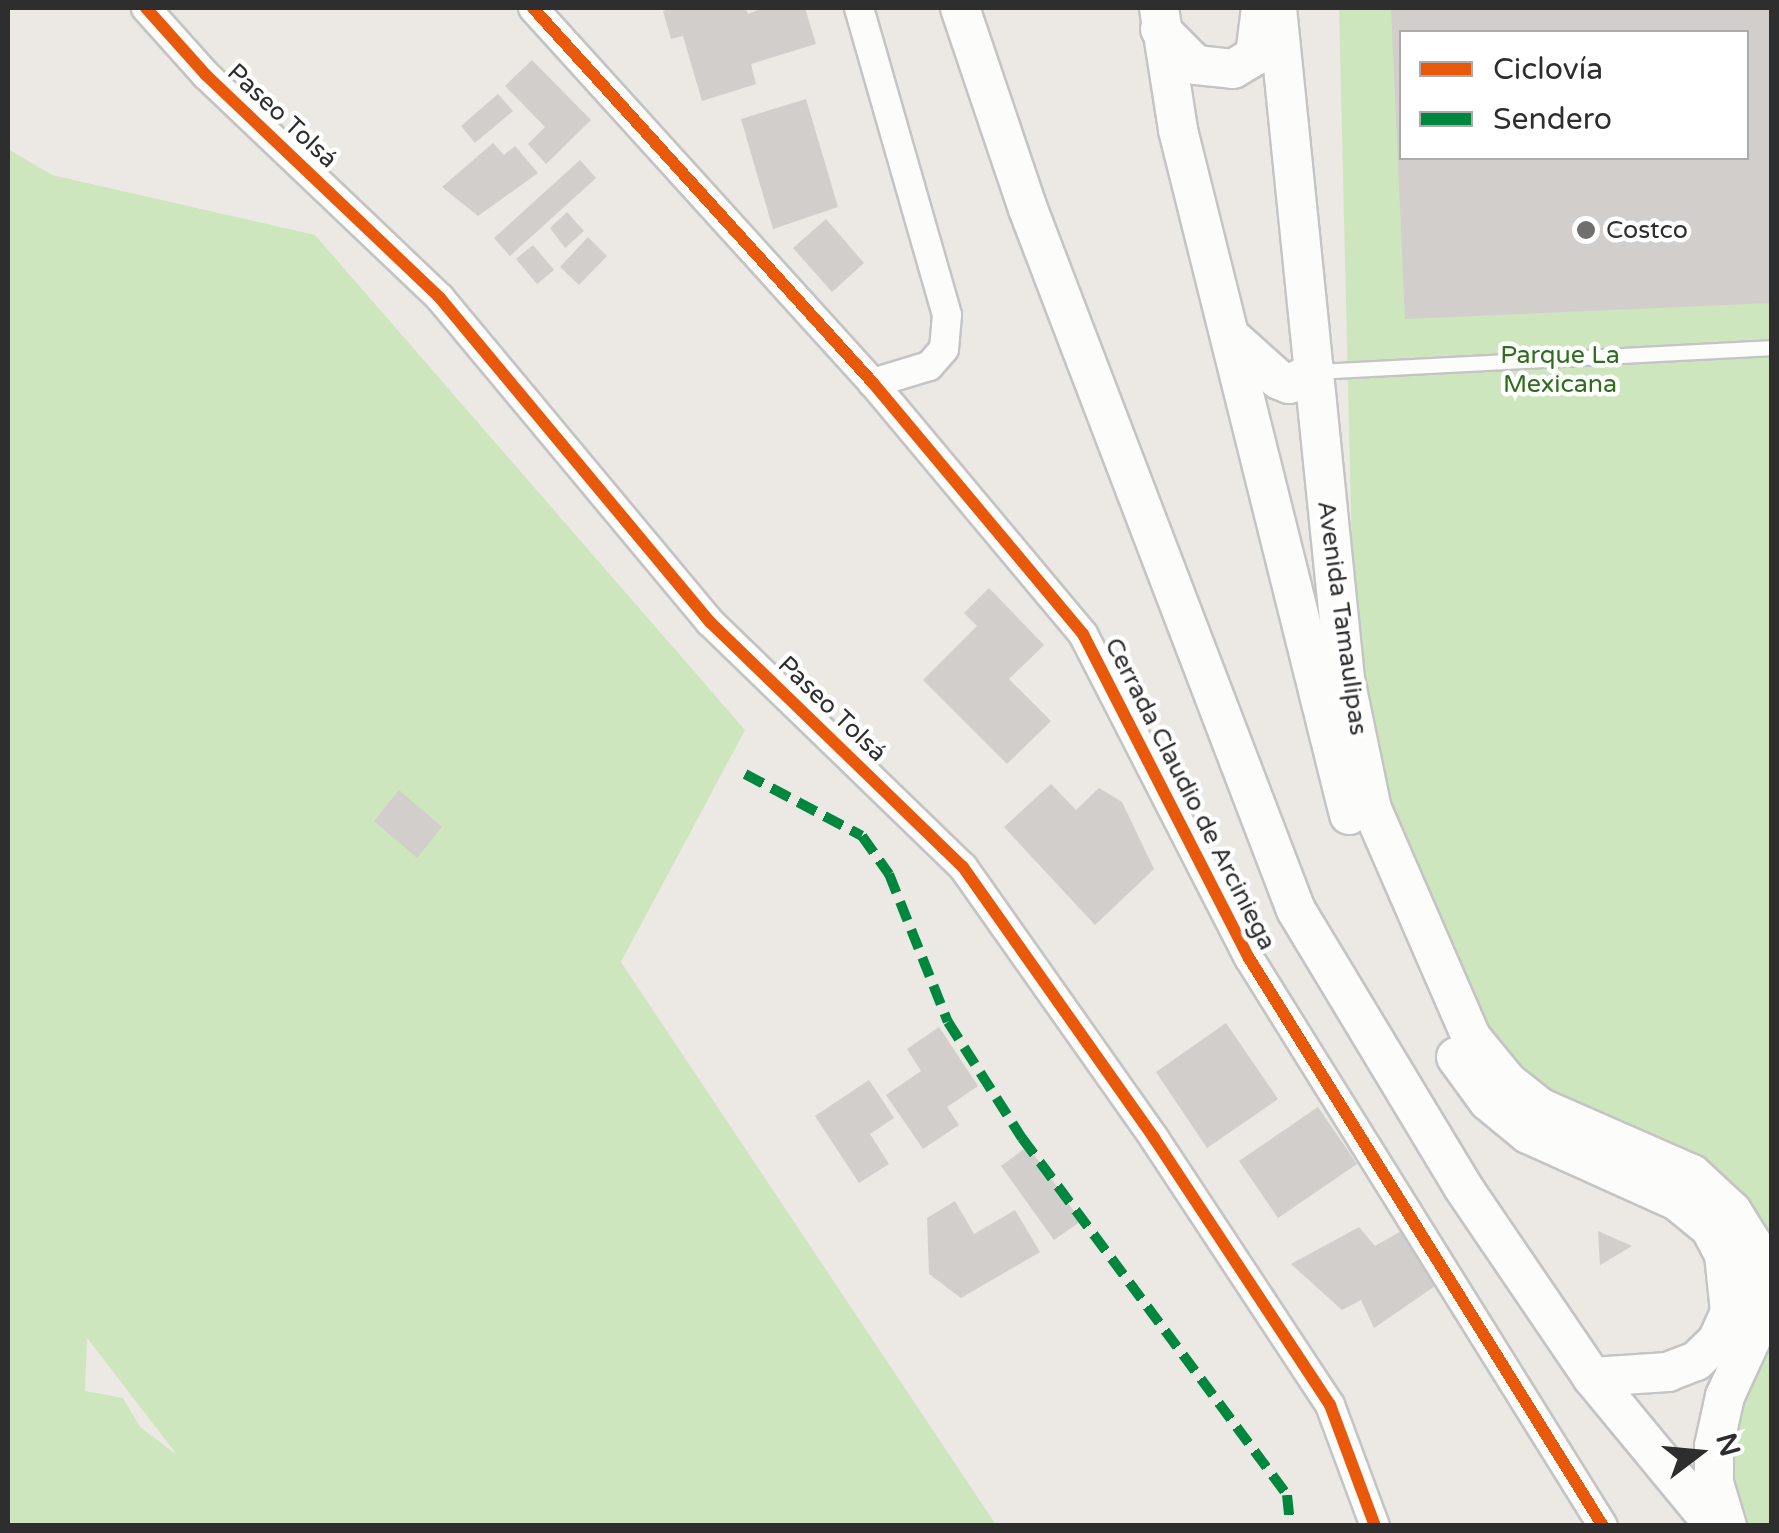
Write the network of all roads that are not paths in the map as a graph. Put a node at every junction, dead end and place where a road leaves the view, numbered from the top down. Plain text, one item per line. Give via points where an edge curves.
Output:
1 (146, 8) edge
2 (859, 8) edge
3 (960, 8) edge
4 (1261, 8) edge
5 (1278, 8) edge
6 (539, 10) edge
7 (1160, 18) edge
8 (1229, 335) junction
9 (1772, 348) edge
10 (1315, 372) junction
11 (872, 383) junction
12 (1592, 1377) junction
13 (1375, 1526) edge
14 (1603, 1526) edge
15 (1715, 1526) edge
16 (1727, 1526) edge

1 - 13 street, Paseo Tolsá via 206,75 440,298 710,622 963,866 1330,1404
2 - 11 street via 948,315 944,349 929,366
3 - 12 street via 1042,245 1296,910 1463,1187
4 - 7 street via 1254,56 1233,69 1196,64
5 - 10 street, Avenida Tamaulipas
6 - 11 street, Cerrada Claudio de Arciniega
7 - 8 street, Avenida Tamaulipas via 1178,130
8 - 10 street via 1279,380 1290,384
8 - 12 street, Avenida Tamaulipas via 1350,818 1452,1052 1488,1101 1528,1134 1677,1201 1710,1228 1724,1254 1730,1312 1717,1341 1696,1361 1668,1372
9 - 10 lane
10 - 16 street, Avenida Tamaulipas via 1345,680 1372,810 1471,1037 1506,1082 1541,1108 1692,1174 1732,1210 1752,1243 1762,1281 1760,1320 1726,1396 1714,1446 1714,1483
11 - 14 street, Cerrada Claudio de Arciniega via 1082,634 1249,958
12 - 15 street

